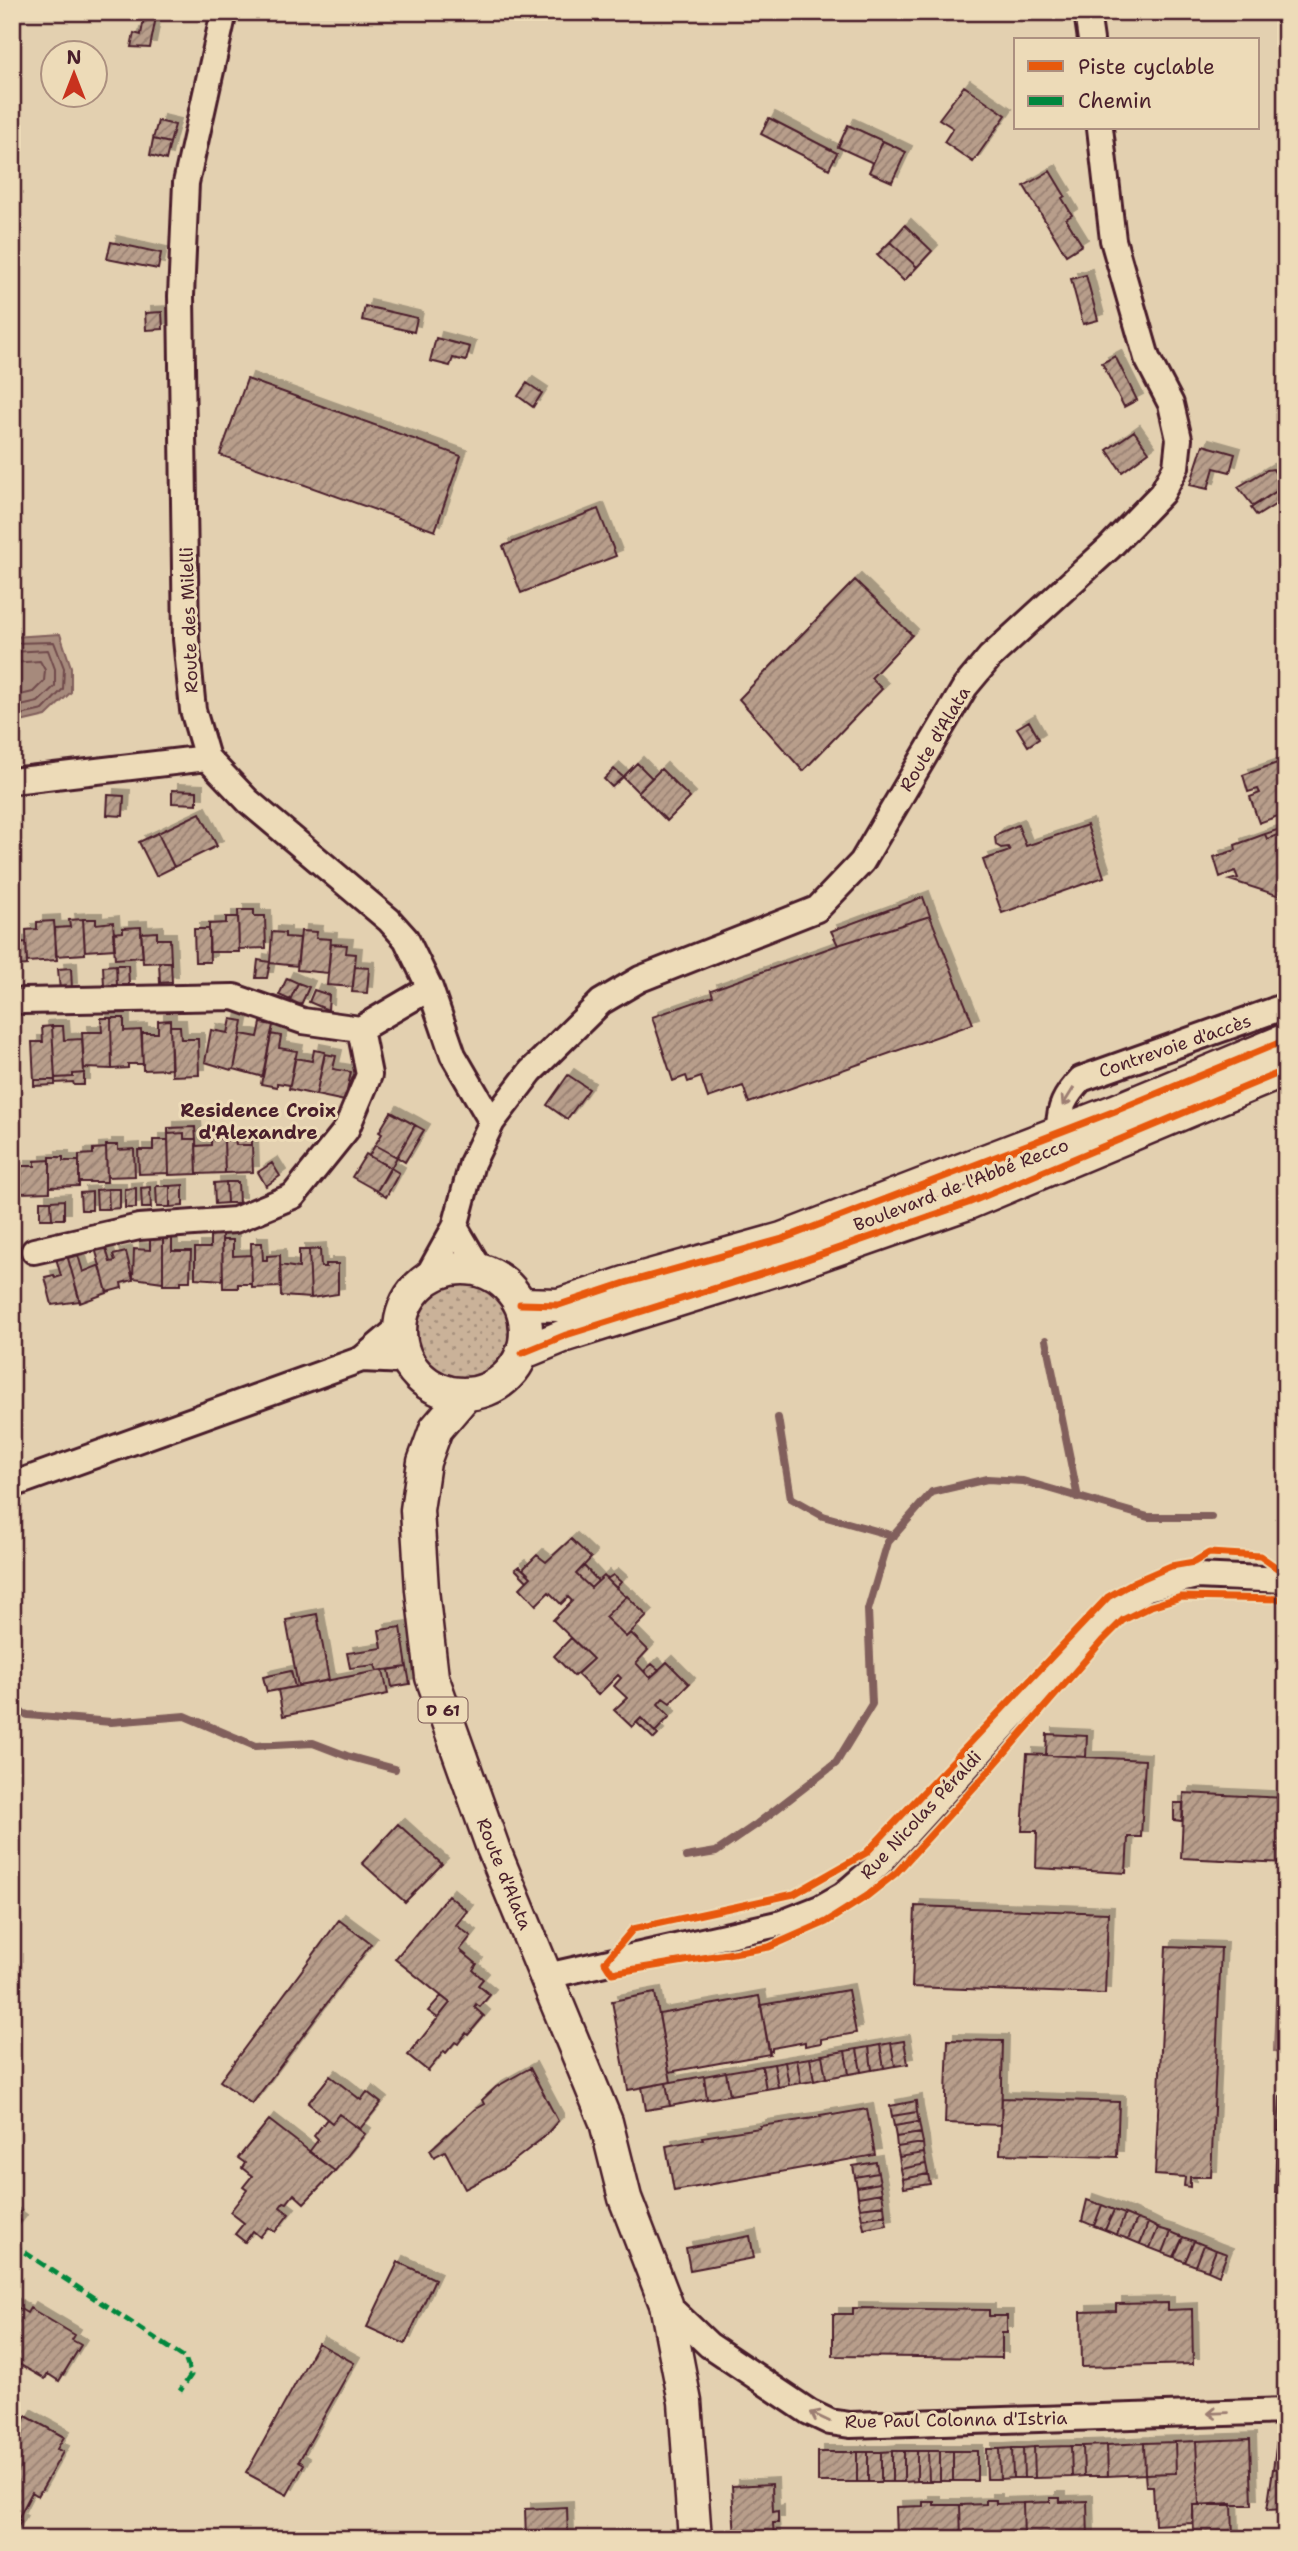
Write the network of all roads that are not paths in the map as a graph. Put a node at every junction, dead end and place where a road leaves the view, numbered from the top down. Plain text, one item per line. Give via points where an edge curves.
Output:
1 (225, 12) edge
2 (1087, 12) edge
3 (1091, 38) edge
4 (1100, 130) edge
5 (207, 758) junction
6 (12, 780) edge
7 (430, 988) junction
8 (23, 1001) dead end
9 (1286, 1006) edge
10 (360, 1029) junction
11 (1286, 1040) edge
12 (1286, 1070) edge
13 (492, 1122) junction
14 (1060, 1132) junction
15 (456, 1227) junction
16 (34, 1251) dead end
17 (481, 1270) junction
18 (426, 1279) junction
19 (520, 1304) junction
20 (400, 1327) junction
21 (522, 1353) junction
22 (362, 1359) junction
23 (407, 1362) junction
24 (431, 1386) junction
25 (466, 1394) junction
26 (436, 1429) junction
27 (12, 1485) edge
28 (1286, 1580) edge
29 (547, 1976) junction
30 (666, 2304) junction
31 (1286, 2411) edge
32 (695, 2539) edge

1 - 5 street, Route des Milelli via 186,183 181,296 186,639 193,710
2 - 3 street
4 - 13 street, Route d'Alata via 1113,240 1147,358 1171,404 1179,439 1176,467 1162,493 990,657 965,687 862,862 817,909 639,979 601,1002 531,1071
5 - 6 street
5 - 7 street, Route des Milelli via 248,801 388,920 406,939
7 - 10 street
7 - 13 street, Route des Milelli via 453,1055
8 - 10 street via 234,997 303,1021
9 -> 14 street, Contrevoie d'accès via 1081,1079 1061,1107
10 - 16 street via 369,1075 346,1130 293,1196 235,1220 139,1227
11 - 14 main road, Boulevard de l'Abbé Recco
12 - 21 main road, Boulevard de l'Abbé Recco via 968,1203
13 - 15 street, Route d'Alata via 472,1163
14 - 19 main road, Boulevard de l'Abbé Recco via 782,1239 559,1305
15 - 17 street
15 - 18 street, Route d'Alata
17 - 18 main road via 443,1271
17 - 19 main road via 510,1289
18 - 20 main road via 403,1309
19 - 21 main road via 526,1337
20 - 22 street
20 - 23 main road
21 - 25 main road via 500,1382
22 - 23 street
22 - 27 street
23 - 24 main road
24 - 25 main road
24 - 26 main road, Route d'Alata / D 61
25 - 26 main road, Route d'Alata / D 61
26 - 29 main road, Route d'Alata / D 61 via 424,1462 417,1510 432,1677 483,1823
28 - 29 street, Rue Nicolas Péraldi via 1196,1577 1147,1588 1108,1612 880,1863 820,1908 782,1923
29 - 30 main road, Route d'Alata / D 61 via 606,2122 625,2198
31 -> 30 street, Rue Paul Colonna d'Istria / D 61 via 830,2422 709,2345
30 - 32 main road, Route d'Alata via 685,2402

